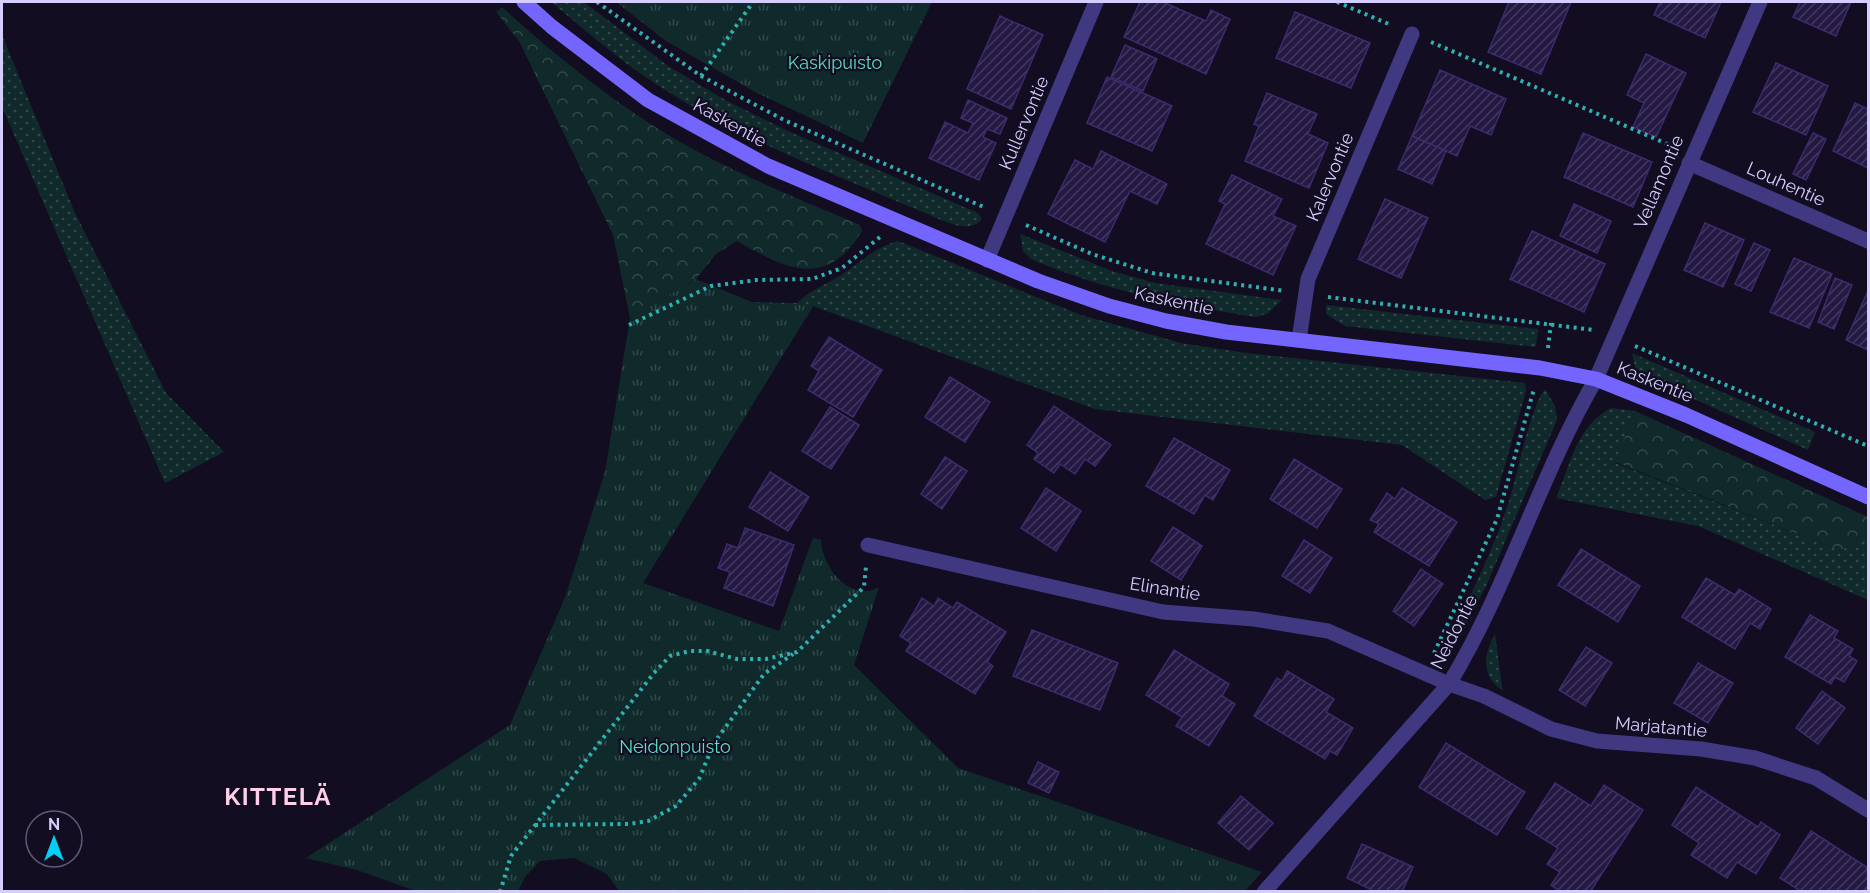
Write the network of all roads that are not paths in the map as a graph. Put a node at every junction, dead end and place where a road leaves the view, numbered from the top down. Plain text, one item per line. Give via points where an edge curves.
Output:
1 (524, 2) edge
2 (1096, 2) edge
3 (1760, 2) edge
4 (1412, 34) road end
5 (1690, 159) junction
6 (1869, 241) edge
7 (987, 260) junction
8 (1299, 340) junction
9 (1596, 379) junction
10 (1869, 497) edge
11 (868, 545) road end
12 (1449, 684) junction
13 (1869, 810) edge
14 (1264, 891) edge

1 - 7 street, Kaskentie via 648,100 768,166
2 - 7 street, Kullervontie
3 - 5 street, Vellamontie
4 - 8 street, Kalervontie via 1308,279
5 - 6 street, Louhentie
5 - 9 street, Vellamontie
7 - 8 street, Kaskentie via 1109,306 1166,321
8 - 9 street, Kaskentie via 1540,368
9 - 10 street, Kaskentie
9 - 12 street, Neidontie via 1570,424 1473,645
11 - 12 street, Elinantie via 1164,612 1254,619 1328,631
12 - 13 street, Marjatantie via 1484,696 1551,729 1597,741 1701,749 1755,758 1816,778
12 - 14 street, Neidontie

